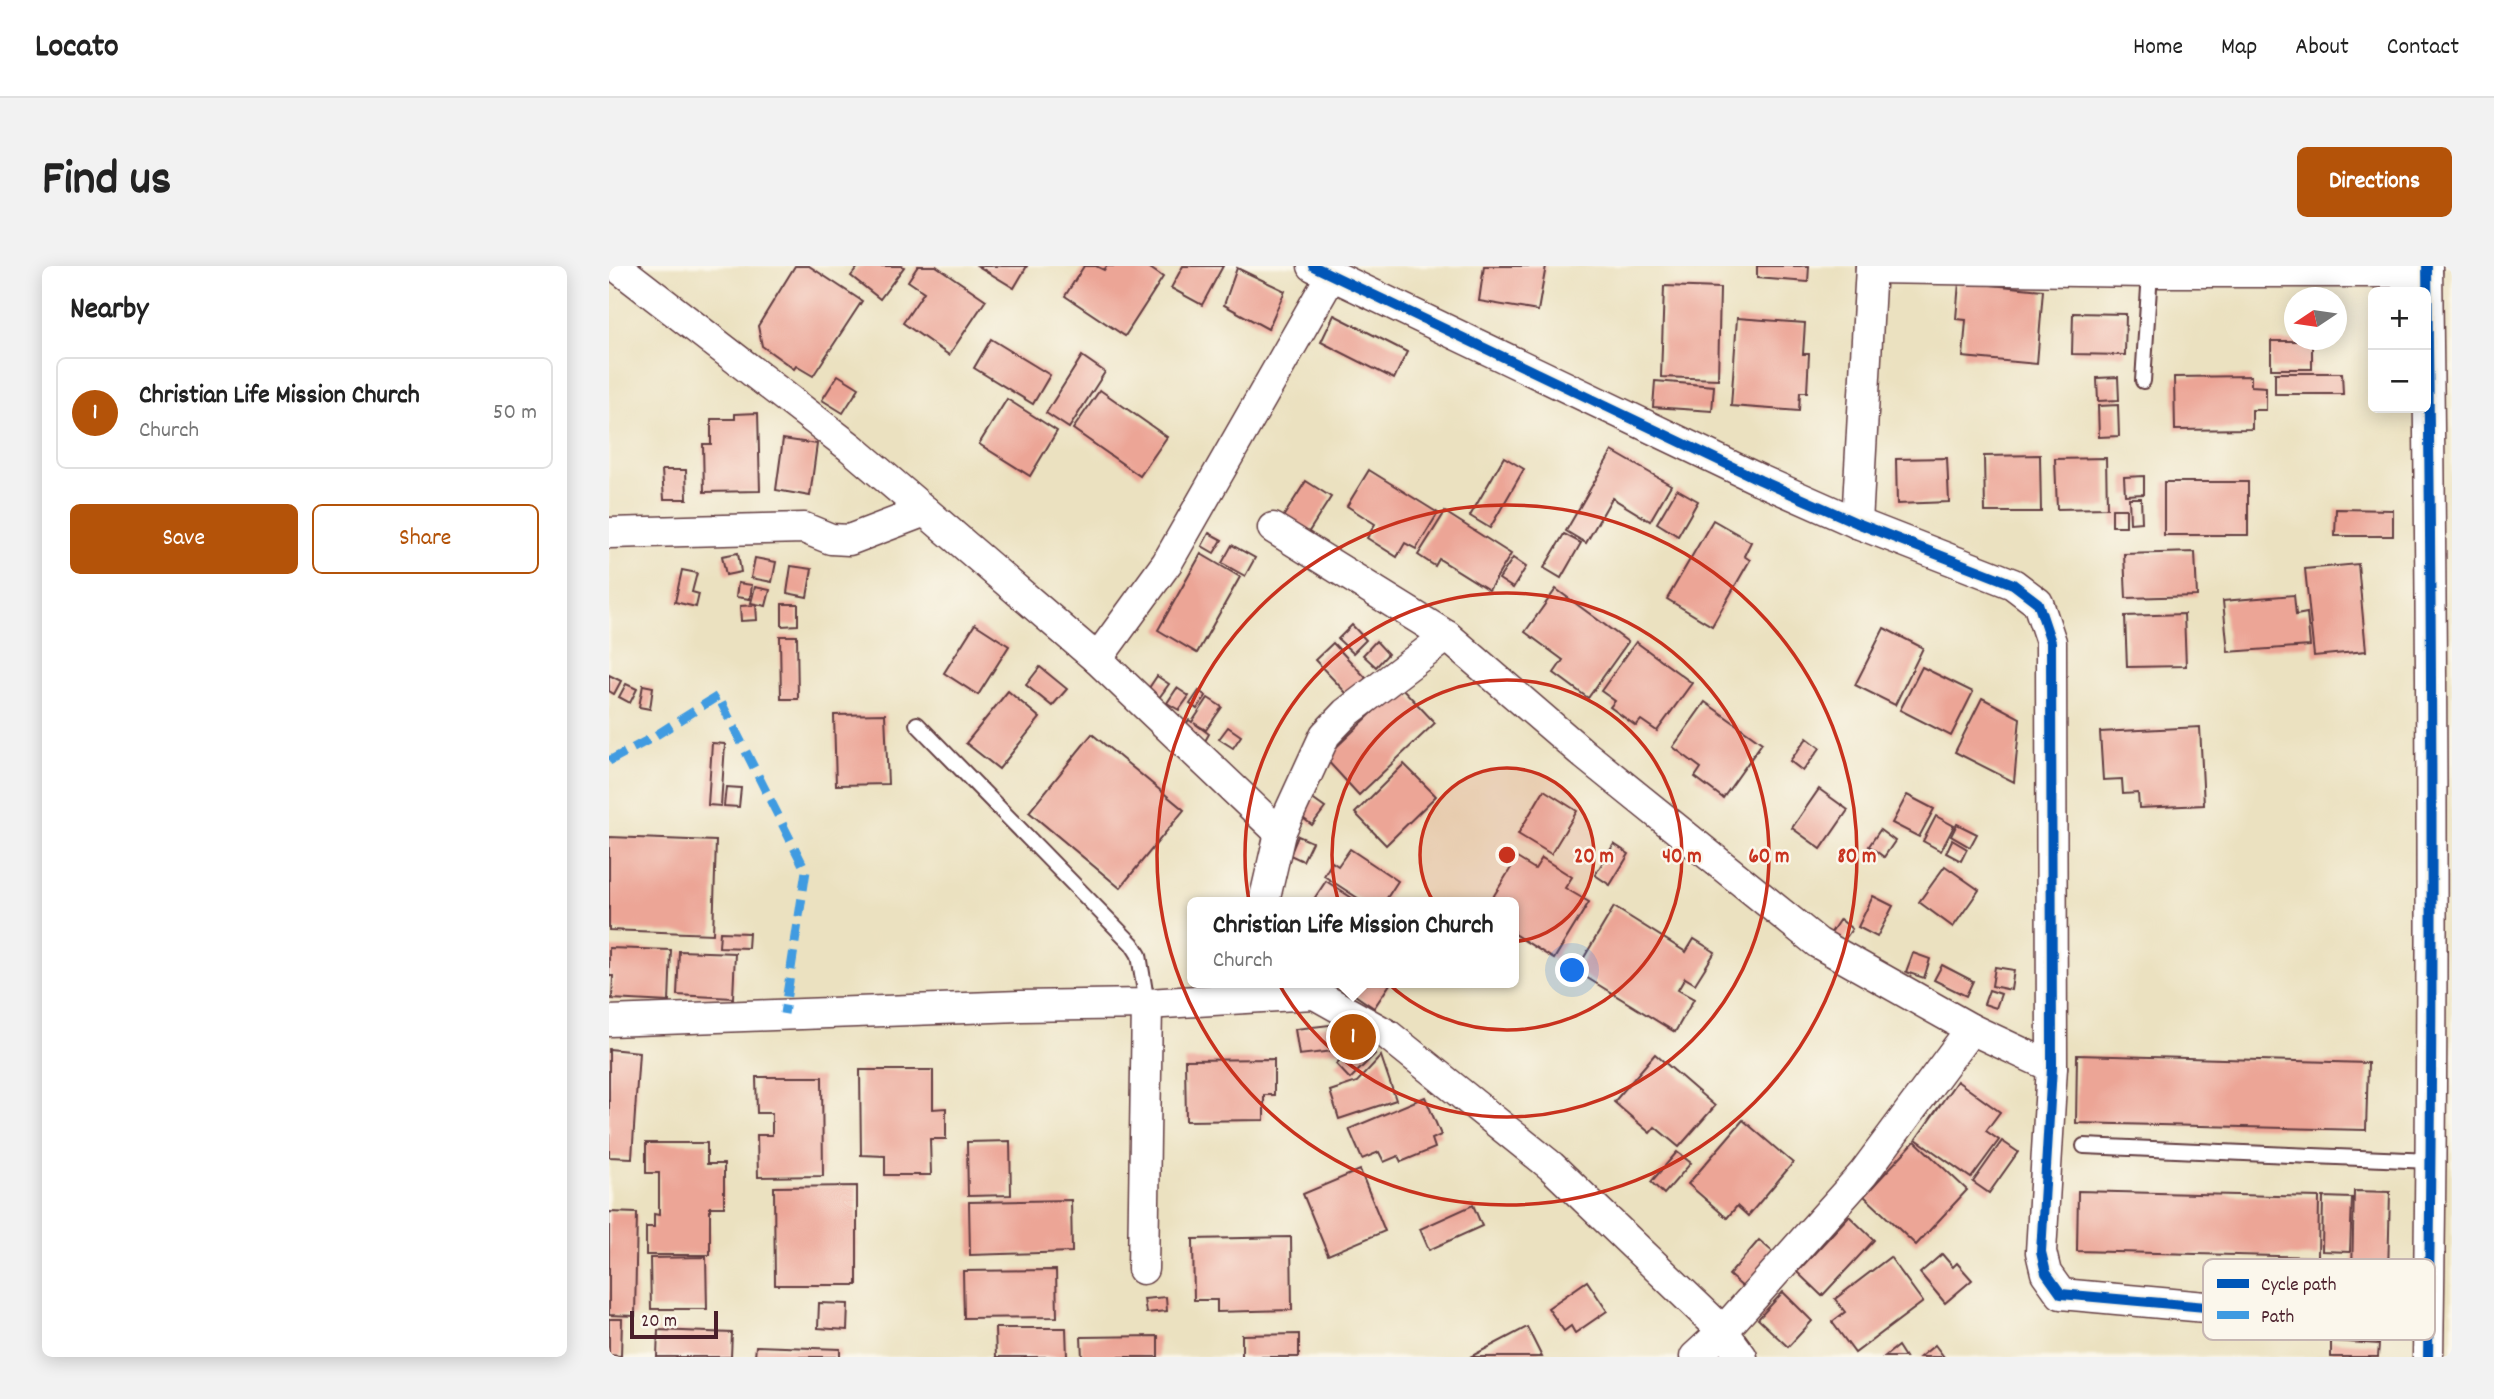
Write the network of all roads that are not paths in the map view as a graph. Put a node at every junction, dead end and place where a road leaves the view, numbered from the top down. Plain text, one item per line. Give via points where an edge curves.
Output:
1 (616, 266) edge
2 (1871, 267) edge
3 (2427, 269) edge
4 (1322, 271) edge
5 (2150, 272) junction
6 (2143, 381) dead end
7 (925, 511) junction
8 (1857, 523) junction
9 (1273, 528) dead end
10 (609, 533) edge
11 (1447, 636) junction
12 (1097, 659) junction
13 (918, 724) dead end
14 (1280, 833) junction
15 (1265, 897) edge
16 (1304, 988) edge
17 (1147, 1004) junction
18 (609, 1021) edge
19 (1971, 1028) junction
20 (2052, 1066) junction
21 (2084, 1146) dead end
22 (2431, 1161) junction
23 (2429, 1259) edge
24 (1143, 1269) dead end
25 (2203, 1307) edge
26 (1723, 1331) junction
27 (1695, 1357) edge
28 (1742, 1357) edge

1 - 7 street
2 - 5 street
2 - 8 street
3 - 5 street
3 - 22 street
4 - 8 street
4 - 12 street via 1167,563
5 - 6 lane
7 - 10 street via 849,540 831,539 804,528
7 - 12 street
8 - 20 street via 2013,584 2038,603 2051,642
9 - 11 street
11 - 14 street via 1346,713 1325,735
11 - 19 street via 1585,755 1818,943
12 - 14 street
13 - 17 lane via 1132,944 1139,955
14 - 15 street
16 - 17 street
16 - 26 street via 1388,1035 1551,1166
17 - 18 street
17 - 24 street
19 - 20 street
19 - 26 street via 1863,1174
20 - 25 street via 2041,1252 2046,1273 2061,1294
21 - 22 lane
22 - 23 street
26 - 27 street
26 - 28 street

